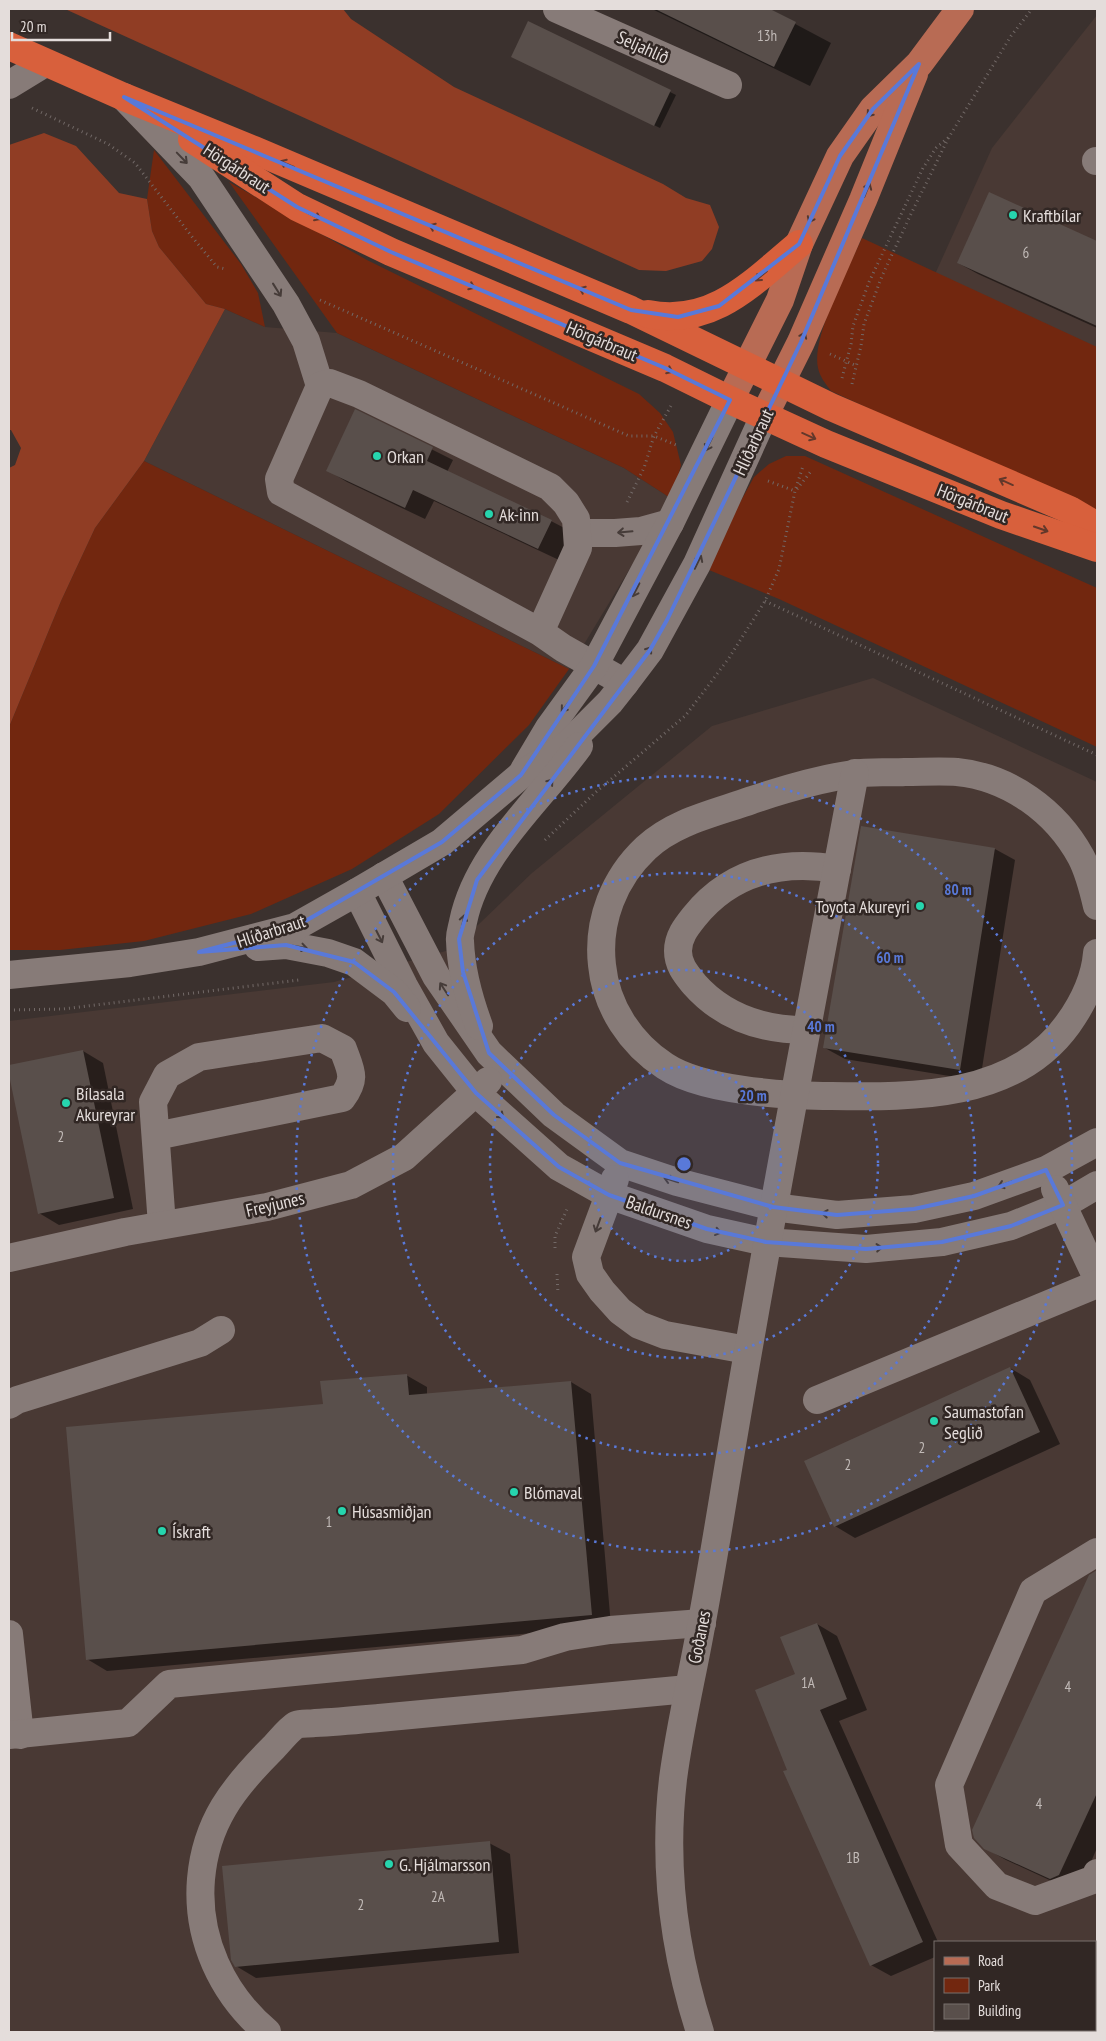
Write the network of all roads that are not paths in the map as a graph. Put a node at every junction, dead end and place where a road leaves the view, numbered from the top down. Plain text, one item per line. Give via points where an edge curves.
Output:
1 (557, 9) edge
2 (960, 9) edge
3 (9, 46) edge
4 (45, 62) junction
5 (919, 64) junction
6 (728, 85) dead end
7 (17, 95) edge
8 (124, 98) junction
9 (799, 244) junction
10 (631, 310) junction
11 (747, 367) junction
12 (780, 383) junction
13 (320, 386) junction
14 (730, 400) junction
15 (764, 416) junction
16 (670, 523) junction
17 (1097, 526) edge
18 (578, 532) junction
19 (1097, 548) edge
20 (540, 632) junction
21 (594, 666) junction
22 (617, 693) junction
23 (855, 773) junction
24 (521, 776) junction
25 (837, 869) junction
26 (384, 876) junction
27 (357, 892) junction
28 (1097, 906) edge
29 (199, 952) junction
30 (1097, 952) edge
31 (9, 975) edge
32 (806, 1030) junction
33 (436, 1043) junction
34 (496, 1060) junction
35 (476, 1093) junction
36 (794, 1096) junction
37 (156, 1136) junction
38 (1097, 1142) edge
39 (620, 1163) junction
40 (1046, 1170) junction
41 (1097, 1184) edge
42 (609, 1195) junction
43 (1063, 1205) junction
44 (773, 1206) junction
45 (162, 1225) junction
46 (766, 1242) junction
47 (11, 1251) edge
48 (1097, 1278) edge
49 (1097, 1284) edge
50 (221, 1330) dead end
51 (747, 1350) junction
52 (817, 1400) dead end
53 (9, 1405) edge
54 (1097, 1552) edge
55 (702, 1623) junction
56 (9, 1634) edge
57 (688, 1689) junction
58 (14, 1735) edge
59 (1097, 1873) edge
60 (267, 2032) edge
61 (700, 2032) edge

1 - 6 street, Seljahlíð
2 - 5 main road, Hlíðarbraut
3 - 4 highway, Hörgárbraut
4 - 7 street
4 - 8 highway, Hörgárbraut
5 -> 9 main road, Hlíðarbraut via 873,108 840,156
12 -> 5 main road, Hlíðarbraut via 863,200
10 -> 8 highway, Hörgárbraut
8 -> 13 street via 201,177 274,285 306,341
8 -> 14 highway, Hörgárbraut via 297,207 391,252 665,368
9 -> 10 highway via 719,306 678,317
9 - 11 main road, Hlíðarbraut via 780,300
10 - 11 highway, Hörgárbraut
11 - 12 highway, Hörgárbraut
11 - 14 main road, Hlíðarbraut
12 - 15 main road, Hlíðarbraut
17 -> 12 highway, Hörgárbraut via 1070,510
13 - 18 street via 330,383 344,387 550,487 576,519
13 - 20 street via 279,479 281,492
14 - 15 highway, Hörgárbraut
14 -> 16 street, Hlíðarbraut
15 -> 19 highway, Hörgárbraut via 1001,515
22 -> 15 street, Hlíðarbraut via 650,650 697,564
16 -> 18 street via 640,531
16 -> 21 street, Hlíðarbraut
18 - 20 street via 578,548
20 - 21 street
21 - 22 street
21 -> 24 street, Hlíðarbraut via 549,728
22 - 24 street, Hlíðarbraut via 566,746
34 -> 22 street via 474,1011 463,972 459,939 464,914 477,880 498,848
23 - 25 street, Goðanes
23 - 28 street via 959,772 1009,787 1031,800 1068,836 1082,858
23 - 36 street via 796,786 670,831 648,846 629,866 615,888 601,940 602,967 616,1014 647,1053 667,1068 690,1078 714,1085
24 - 26 street, Hlíðarbraut via 442,842
25 - 32 street, Goðanes
25 - 32 street via 787,866 739,880 699,910 680,940 678,951 685,974 721,1008 763,1026
26 - 27 street, Hlíðarbraut
34 -> 26 street, Baldursnes via 436,976
27 - 29 street, Hlíðarbraut via 295,927
27 -> 33 street, Baldursnes
29 - 31 street, Hlíðarbraut via 130,964
29 -> 33 street via 286,945 354,962 394,992
30 - 36 street via 1089,986 1078,1011 1062,1033 1020,1068 995,1080 969,1087 892,1097
32 - 36 street, Goðanes
33 - 35 street, Baldursnes
34 - 35 street, Freyjunes
34 - 39 street, Baldursnes via 554,1115
35 -> 42 street, Baldursnes via 559,1166
35 - 45 street, Freyjunes via 404,1157 351,1185 267,1207
36 - 44 street, Goðanes
37 - 37 street via 153,1102 167,1075 199,1057 322,1038 343,1049 351,1085 342,1098
37 - 45 street
38 - 40 street, Baldursnes
39 - 42 street
44 -> 39 street, Baldursnes via 677,1182
40 - 43 street
40 -> 44 street, Baldursnes via 974,1196 914,1209 837,1215
41 - 43 street, Baldursnes
42 -> 46 street, Baldursnes via 707,1229
42 -> 51 street via 586,1256 590,1274 602,1291 620,1311 639,1325 665,1335
46 -> 43 street, Baldursnes via 866,1249 942,1242 1011,1226
43 - 48 street
44 - 46 street, Goðanes
45 - 47 street, Freyjunes
46 - 51 street, Goðanes
49 - 52 street
50 - 53 street via 200,1343
51 - 55 street, Goðanes
54 - 59 street via 1033,1591 950,1785 959,1845 997,1886 1035,1901 1095,1879
55 - 57 street, Goðanes
55 - 58 street via 610,1630 565,1637 522,1650 169,1684 128,1723
56 - 58 street
57 - 60 street via 296,1725 230,1794 208,1842 202,1866 202,1918 216,1967 246,2013
57 - 61 street, Goðanes via 673,1780 671,1890 678,1944

